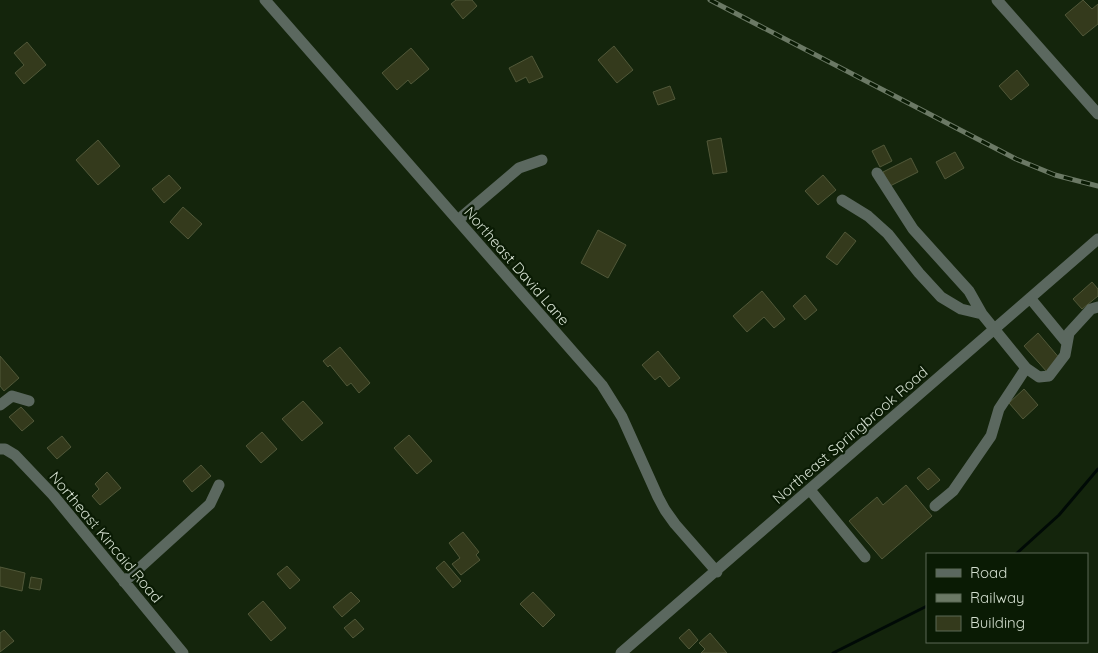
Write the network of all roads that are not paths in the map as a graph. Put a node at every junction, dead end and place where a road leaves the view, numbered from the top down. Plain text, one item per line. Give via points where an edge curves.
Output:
1 (265, 0) edge
2 (997, 0) edge
3 (1098, 114) edge
4 (542, 160) dead end
5 (877, 173) dead end
6 (842, 200) dead end
7 (458, 220) junction
8 (1098, 239) edge
9 (1030, 298) junction
10 (1098, 307) edge
11 (982, 314) junction
12 (994, 330) junction
13 (1067, 343) junction
14 (1026, 368) junction
15 (29, 401) dead end
16 (0, 405) edge
17 (0, 449) edge
18 (219, 485) dead end
19 (810, 490) junction
20 (935, 506) dead end
21 (865, 557) dead end
22 (717, 572) junction
23 (124, 582) junction
24 (184, 653) edge
25 (621, 653) edge

1 - 7 street, Northeast David Lane
2 - 3 street
4 - 7 street via 518,168
5 - 11 street via 913,229 969,291
6 - 11 street via 868,216 888,234 941,297 961,309
7 - 22 street, Northeast David Lane via 602,385 622,417 658,497 675,524
8 - 9 street, Northeast Springbrook Road
9 - 12 street, Northeast Springbrook Road
9 - 13 street
10 - 13 street via 1091,309 1069,334
11 - 12 street
12 - 14 street
12 - 19 street, Northeast Springbrook Road
13 - 14 street via 1065,355 1049,376 1039,377
14 - 20 street via 999,409 991,436 953,491
15 - 16 street via 12,396
17 - 23 street, Northeast Kincaid Road via 15,455 26,466
18 - 23 street via 210,504
19 - 21 street
19 - 22 street, Northeast Springbrook Road
22 - 25 street, Northeast Springbrook Road
23 - 24 street, Northeast Kincaid Road

